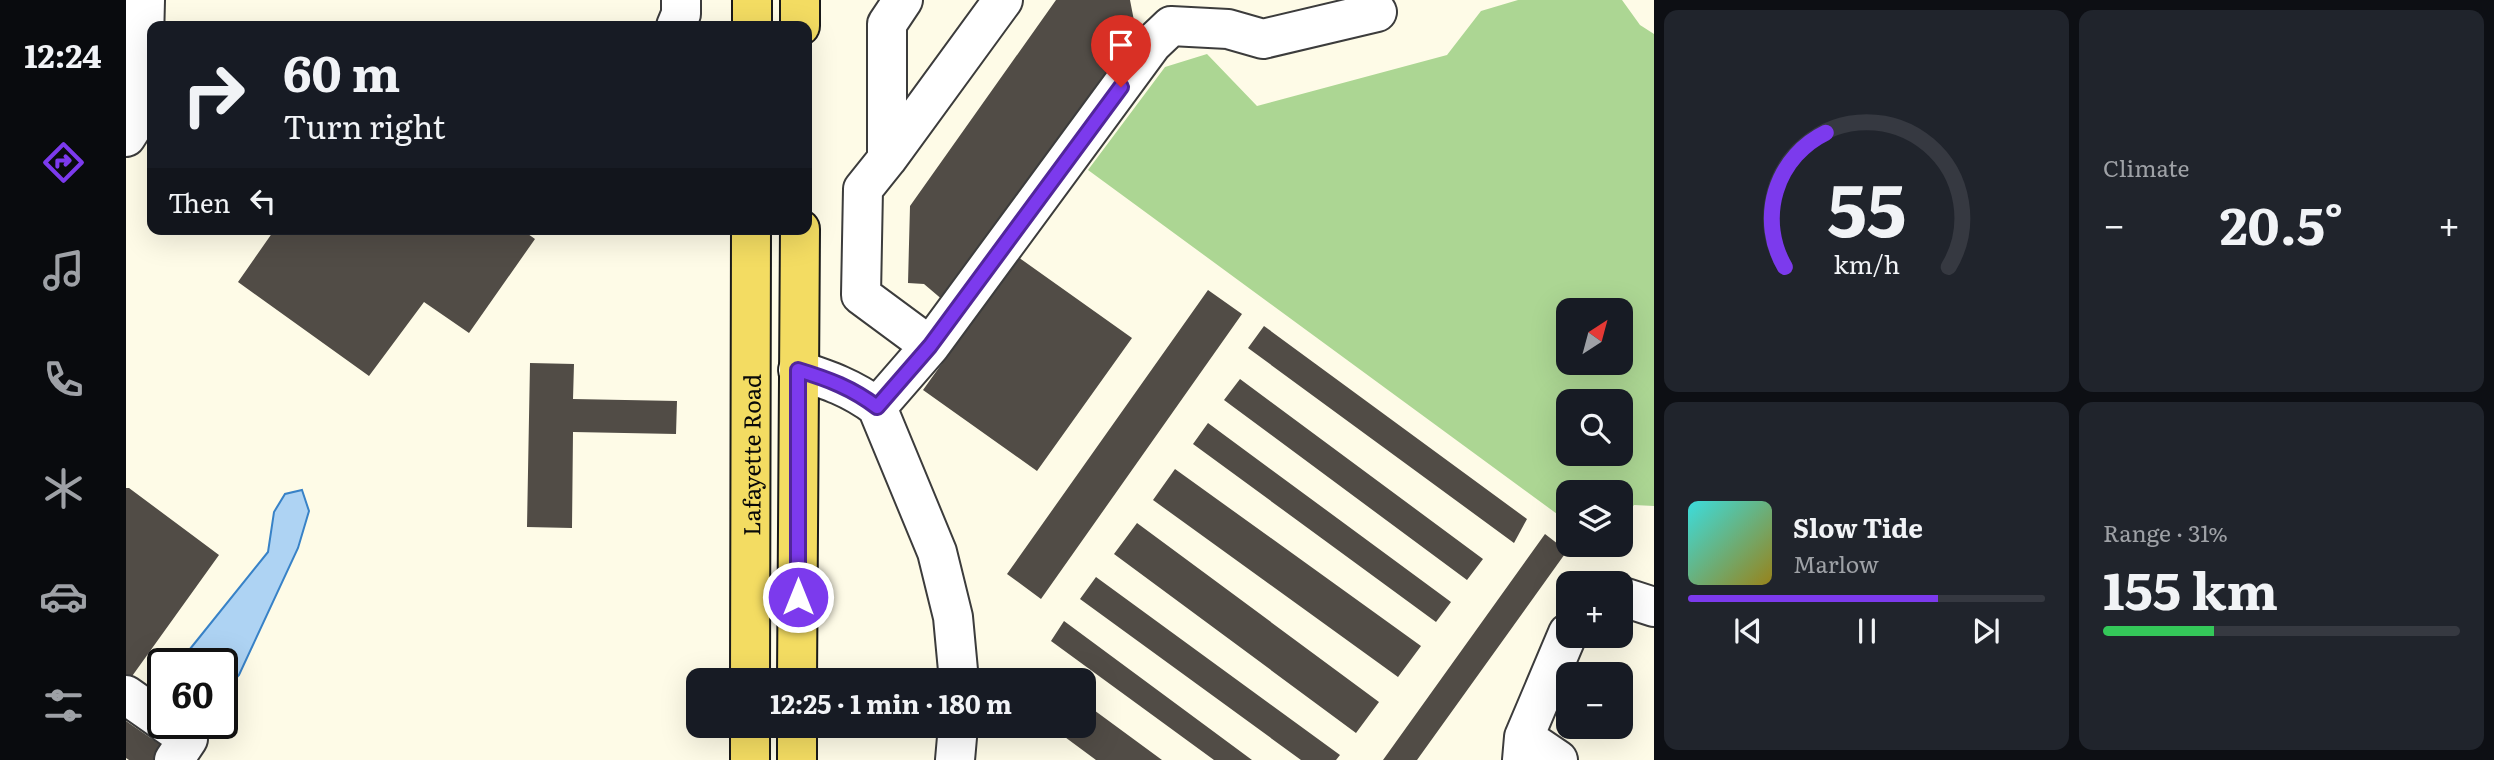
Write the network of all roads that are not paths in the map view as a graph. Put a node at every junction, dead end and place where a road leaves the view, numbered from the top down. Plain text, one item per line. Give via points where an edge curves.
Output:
1 (145, 0) edge
2 (752, 0) edge
3 (800, 0) edge
4 (904, 0) edge
5 (1003, 0) edge
6 (1377, 12) dead end
7 (1180, 13) edge
8 (1218, 15) edge
9 (752, 21) edge
10 (800, 21) edge
11 (126, 137) edge
12 (887, 159) junction
13 (751, 235) edge
14 (800, 235) edge
15 (930, 346) junction
16 (798, 370) junction
17 (877, 407) junction
18 (1633, 600) edge
19 (1654, 607) edge
20 (1562, 648) edge
21 (750, 668) edge
22 (797, 668) edge
23 (958, 668) edge
24 (126, 695) edge
25 (147, 710) edge
26 (750, 738) edge
27 (797, 738) edge
28 (957, 738) edge
29 (188, 739) edge
30 (1523, 749) edge
31 (174, 760) edge
32 (750, 760) edge
33 (797, 760) edge
34 (955, 760) edge
35 (1558, 760) edge

1 - 11 lane via 138,118
2 - 9 main road
3 - 10 main road
4 - 12 lane via 887,24
5 - 12 lane
6 - 8 lane via 1263,39
7 - 8 lane
7 - 15 lane via 1152,44
12 - 15 lane via 863,189 862,295
13 - 21 main road, Lafayette Road
14 - 16 main road, Lafayette Road
15 - 17 lane
16 - 17 lane via 848,387
16 - 22 main road, Lafayette Road
17 - 23 lane via 937,552 953,617
18 - 19 lane
20 - 30 lane
24 - 25 lane
26 - 32 main road
27 - 33 main road
28 - 34 lane
29 - 31 lane
30 - 35 lane

